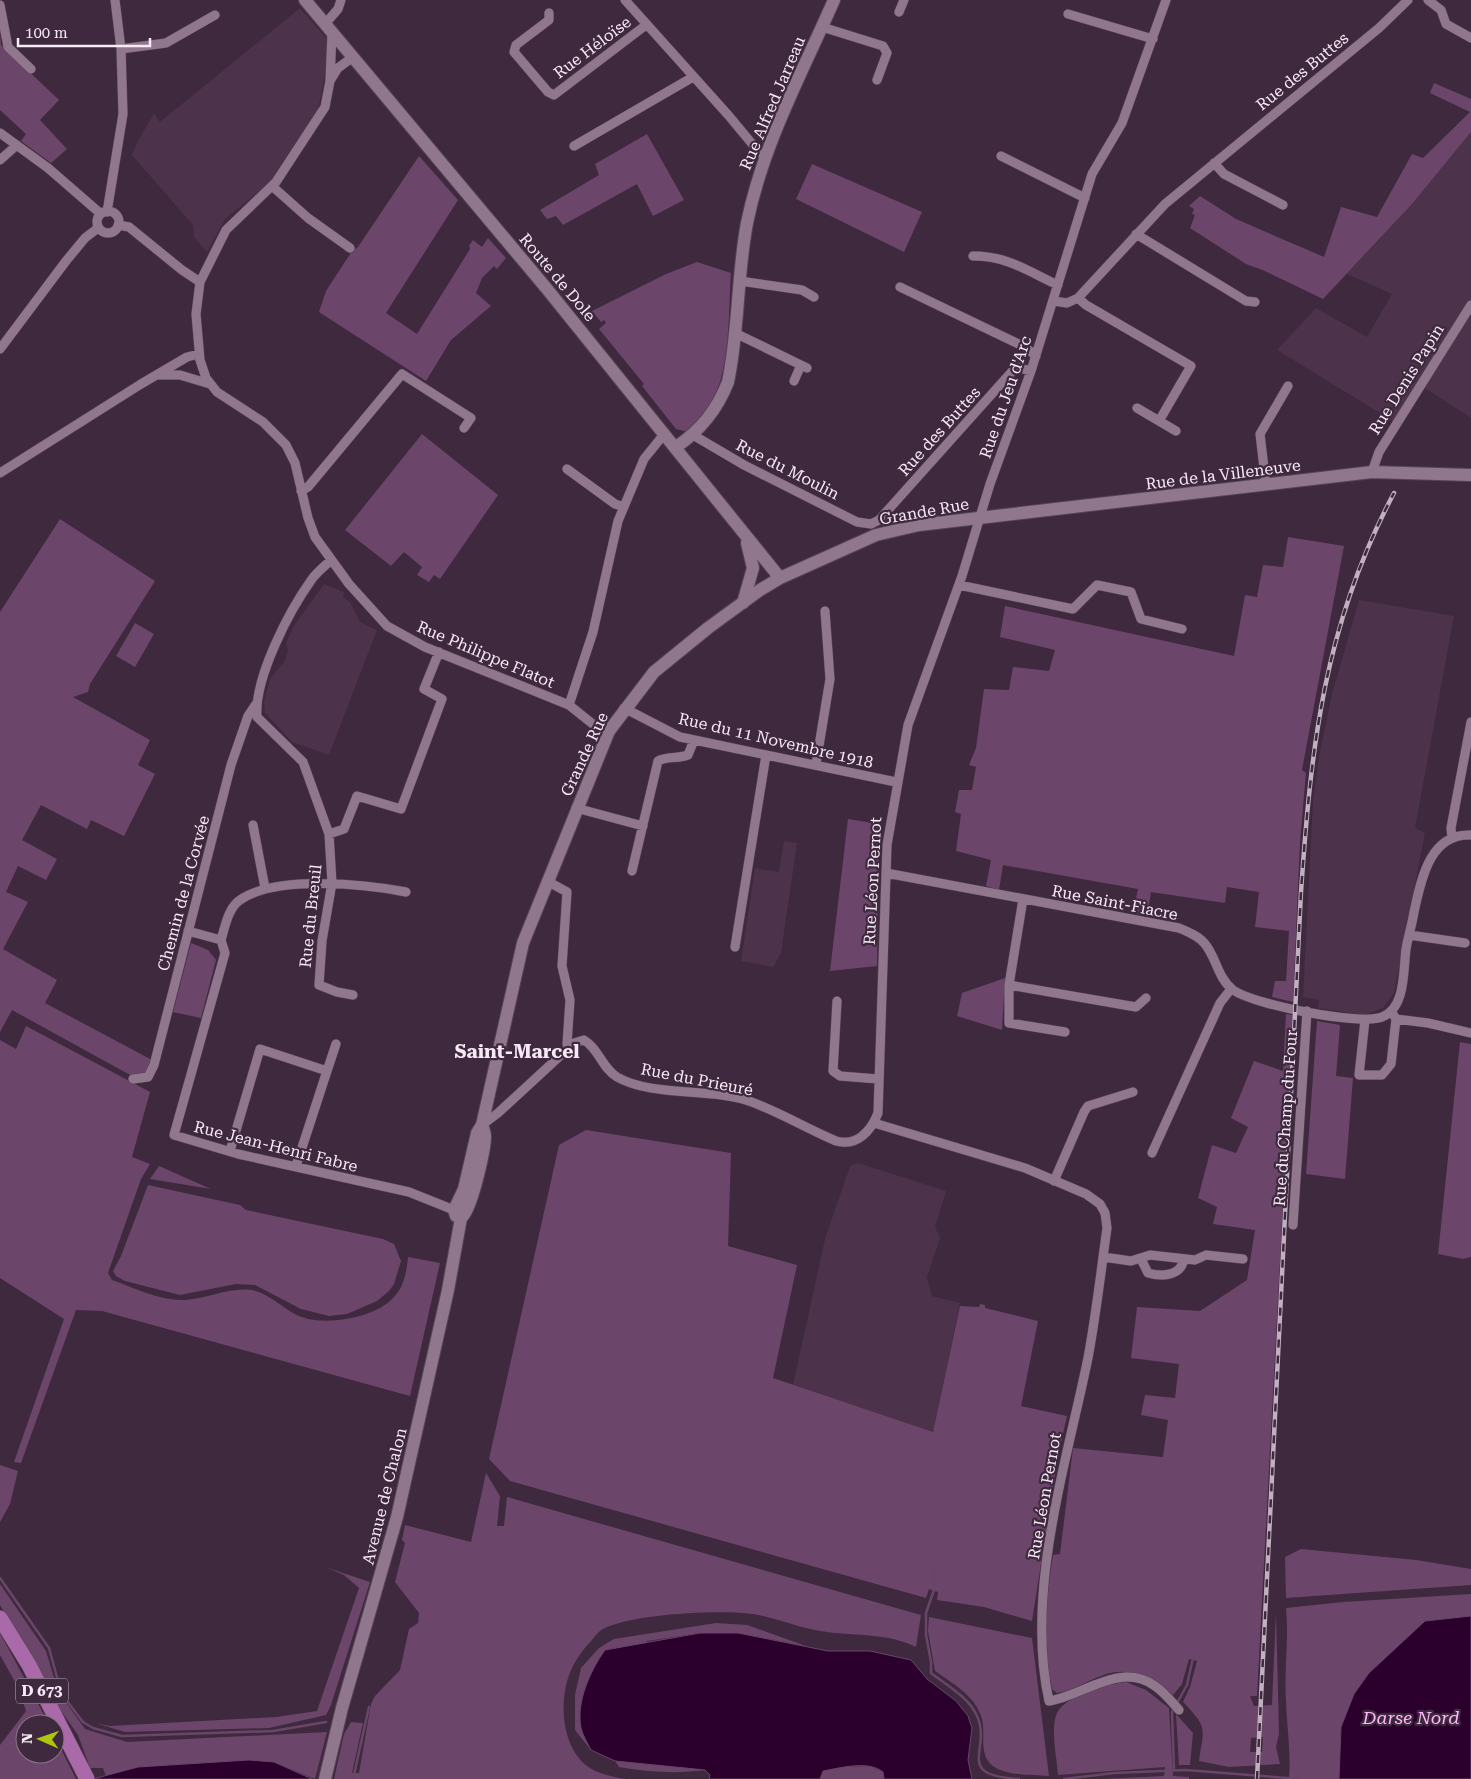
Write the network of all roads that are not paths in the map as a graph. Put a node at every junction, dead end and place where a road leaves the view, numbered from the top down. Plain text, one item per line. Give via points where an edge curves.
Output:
1 (4, 0) edge
2 (115, 0) edge
3 (305, 0) edge
4 (341, 0) edge
5 (625, 0) edge
6 (834, 0) edge
7 (904, 0) edge
8 (1166, 0) edge
9 (1408, 0) edge
10 (1428, 0) edge
11 (0, 5) edge
12 (899, 12) dead end
13 (549, 13) dead end
14 (1068, 14) dead end
15 (215, 15) dead end
16 (646, 25) junction
17 (822, 27) junction
18 (329, 28) junction
19 (1471, 38) edge
20 (1153, 39) junction
21 (121, 48) junction
22 (353, 58) junction
23 (31, 68) dead end
24 (693, 77) junction
25 (876, 80) dead end
26 (330, 81) junction
27 (0, 133) edge
28 (17, 146) junction
29 (574, 146) dead end
30 (765, 156) junction
31 (1000, 156) dead end
32 (0, 160) edge
33 (1214, 163) junction
34 (272, 186) junction
35 (1085, 198) junction
36 (1283, 206) dead end
37 (104, 213) junction
38 (118, 225) junction
39 (98, 228) junction
40 (1136, 234) junction
41 (350, 248) dead end
42 (973, 256) dead end
43 (740, 281) junction
44 (200, 282) junction
45 (1058, 285) junction
46 (900, 287) dead end
47 (814, 297) dead end
48 (1078, 298) junction
49 (1053, 301) junction
50 (1255, 302) dead end
51 (1471, 305) edge
52 (735, 333) junction
53 (0, 349) edge
54 (199, 354) junction
55 (1036, 356) junction
56 (1031, 371) junction
57 (157, 376) junction
58 (794, 381) dead end
59 (211, 384) junction
60 (1288, 386) dead end
61 (1137, 408) dead end
62 (1159, 421) junction
63 (464, 428) dead end
64 (1176, 431) dead end
65 (665, 433) junction
66 (693, 435) junction
67 (676, 447) junction
68 (567, 469) dead end
69 (1372, 472) junction
70 (0, 473) edge
71 (1471, 474) edge
72 (1266, 485) junction
73 (301, 491) junction
74 (624, 506) junction
75 (980, 518) junction
76 (871, 524) joint
77 (739, 528) junction
78 (331, 560) junction
79 (780, 578) junction
80 (959, 585) junction
81 (743, 602) junction
82 (825, 611) dead end
83 (1182, 629) dead end
84 (439, 652) junction
85 (256, 704) junction
86 (569, 704) junction
87 (624, 708) junction
88 (1471, 722) edge
89 (609, 731) junction
90 (694, 740) junction
91 (766, 755) junction
92 (816, 764) junction
93 (896, 782) junction
94 (576, 808) junction
95 (253, 825) dead end
96 (644, 826) junction
97 (328, 834) junction
98 (1471, 835) edge
99 (1452, 838) junction
100 (632, 871) dead end
101 (886, 873) junction
102 (547, 881) junction
103 (332, 883) junction
104 (265, 888) junction
105 (406, 892) dead end
106 (1023, 899) junction
107 (188, 932) junction
108 (1409, 935) junction
109 (220, 940) junction
110 (1465, 943) dead end
111 (735, 947) dead end
112 (1009, 984) junction
113 (1231, 989) junction
114 (353, 995) dead end
115 (1146, 998) dead end
116 (837, 1001) dead end
117 (1307, 1011) junction
118 (1394, 1015) junction
119 (1365, 1020) junction
120 (1065, 1032) dead end
121 (1471, 1033) edge
122 (336, 1044) dead end
123 (568, 1049) junction
124 (327, 1070) junction
125 (878, 1079) junction
126 (133, 1080) dead end
127 (1133, 1092) dead end
128 (482, 1125) junction
129 (872, 1126) junction
130 (230, 1152) junction
131 (1152, 1153) dead end
132 (296, 1166) junction
133 (1054, 1181) junction
134 (460, 1211) junction
135 (1293, 1225) dead end
136 (1103, 1257) junction
137 (1140, 1259) junction
138 (1184, 1259) junction
139 (1243, 1259) dead end
140 (0, 1618) edge
141 (1176, 1707) dead end
142 (87, 1779) edge
143 (326, 1779) edge

1 - 11 street
2 - 21 street
3 - 18 main road, Route de Dole
4 - 18 street
5 - 16 street
6 - 17 main road, Rue Alfred Jarreau
7 - 12 street
8 - 20 street, Rue du Jeu d'Arc
9 - 33 street, Rue des Buttes via 1379,28
10 - 19 street via 1440,10 1446,24
11 - 23 street via 8,47
13 - 16 street, Rue Héloïse via 550,20 516,45 514,52 554,95
14 - 20 street
15 - 21 street via 166,43
16 - 24 street
17 - 25 street, Rue Alfred Jarreau via 883,46 887,53
17 - 30 main road, Rue Alfred Jarreau
18 - 22 main road, Route de Dole
18 - 26 street, Rue Philippe Flatot
20 - 35 street, Rue du Jeu d'Arc via 1122,123 1092,174
21 - 37 street via 123,114
22 - 26 street via 338,68
22 - 65 main road, Route de Dole
24 - 29 street
24 - 30 street
26 - 34 street, Rue Philippe Flatot via 325,107 293,160
27 - 28 street
28 - 32 street
28 - 37 street
30 - 43 main road, Rue Alfred Jarreau via 747,225
31 - 35 street
33 - 36 street via 1224,174
33 - 40 street, Rue des Buttes via 1165,204
34 - 41 street via 308,218
34 - 44 street, Rue Philippe Flatot via 226,230
35 - 45 street, Rue du Jeu d'Arc
37 - 38 street via 116,216
37 - 39 street via 98,219
38 - 39 street via 110,233
38 - 44 street via 129,227
39 - 53 street via 85,238
40 - 48 street, Rue des Buttes
40 - 50 street via 1246,302
42 - 45 street via 1006,260
43 - 47 street via 802,290
43 - 52 main road, Rue Alfred Jarreau
44 - 54 street, Rue Philippe Flatot via 195,303
45 - 49 street, Rue du Jeu d'Arc
46 - 55 street via 1025,347
48 - 49 street via 1067,303
48 - 62 street via 1191,366
49 - 55 street, Rue du Jeu d'Arc
51 - 69 street, Rue Denis Papin via 1379,452
52 - 58 street via 804,366
52 - 66 main road, Rue Alfred Jarreau via 732,365 723,395 706,422
54 - 57 street via 187,357
54 - 59 street, Rue Philippe Flatot
55 - 56 street, Rue du Jeu d'Arc
56 - 75 street, Rue du Jeu d'Arc
56 - 76 street, Rue des Buttes via 1016,367 879,520
57 - 59 street via 180,374
57 - 70 street
59 - 73 street, Rue Philippe Flatot via 217,392 263,422 286,445 295,463
60 - 72 street via 1260,434
61 - 62 street
62 - 64 street
63 - 73 street via 471,418 402,374 308,487
65 - 67 main road, Route de Dole
65 - 74 street via 644,459
66 - 67 main road, Rue Alfred Jarreau
66 - 76 street, Rue du Moulin via 744,465 857,522
67 - 77 main road, Route de Dole
68 - 74 street via 615,504
69 - 71 main road, Rue de la Villeneuve
69 - 72 main road, Rue de la Villeneuve
72 - 75 main road, Rue de la Villeneuve
73 - 78 street, Rue Philippe Flatot via 315,536
74 - 86 street via 593,632
75 - 79 main road, Grande Rue via 919,525 876,535
75 - 80 street, Rue Léon Pernot
77 - 79 main road, Route de Dole
77 - 81 main road via 751,553 753,568
78 - 84 street, Rue Philippe Flatot via 387,626
78 - 85 street via 312,579 281,633 260,684
79 - 81 main road, Grande Rue
80 - 83 street via 1073,609 1097,585 1131,592 1141,619
80 - 93 street, Rue Léon Pernot via 908,725
81 - 87 main road, Grande Rue via 664,662
82 - 92 street via 830,679
84 - 86 street, Rue Philippe Flatot
84 - 97 street via 424,689 442,699 401,809 357,796 344,829
85 - 97 street, Rue du Breuil via 257,718 303,762
85 - 107 street, Chemin de la Corvée via 248,716 231,764
86 - 89 street, Rue Philippe Flatot via 594,725
87 - 89 main road, Grande Rue
87 - 90 street, Rue du 11 Novembre 1918 via 680,738
88 - 99 street via 1451,828
89 - 94 main road, Grande Rue
90 - 91 street, Rue du 11 Novembre 1918
90 - 96 street via 688,755 658,761
91 - 92 street, Rue du 11 Novembre 1918
91 - 111 street
92 - 93 street, Rue du 11 Novembre 1918
93 - 101 street, Rue Léon Pernot via 887,838
94 - 96 street
94 - 102 main road, Grande Rue
95 - 104 street
96 - 100 street
97 - 103 street, Rue du Breuil
98 - 99 street
99 - 108 street via 1433,854 1422,877
101 - 106 street, Rue Saint-Fiacre
101 - 125 street, Rue Léon Pernot
102 - 123 street via 567,892 562,966 570,1000
102 - 128 main road, Grande Rue via 522,944
103 - 104 street
103 - 105 street
103 - 114 street, Rue du Breuil via 322,941 319,985
104 - 109 street via 240,900 229,914
106 - 112 street
106 - 113 street, Rue Saint-Fiacre via 1179,928 1193,934 1205,944
107 - 109 street
107 - 126 street, Chemin de la Corvée via 154,1064 148,1077
108 - 110 street
108 - 118 street
109 - 130 street, Rue Jean-Henri Fabre via 225,953 174,1135
112 - 115 street via 1136,1007
112 - 120 street via 1009,1023
113 - 117 street via 1271,1005
113 - 131 street via 1220,1003
116 - 125 street via 834,1074
117 - 119 street, Rue du Champ du Four
117 - 135 street, Rue du Champ du Four
118 - 119 street, Rue du Champ du Four
118 - 119 street via 1391,1064 1382,1075 1359,1075
118 - 121 street, Rue du Champ du Four
122 - 124 street
123 - 128 street
123 - 129 street, Rue du Prieuré via 584,1040 608,1070 624,1080 749,1101 842,1143 857,1140
124 - 130 street via 260,1050
124 - 132 street
125 - 129 street, Rue Léon Pernot via 878,1113
127 - 133 street via 1088,1106
128 - 134 main road, Grande Rue via 477,1133
129 - 133 street, Rue Léon Pernot via 974,1152
130 - 132 street, Rue Jean-Henri Fabre
132 - 134 street, Rue Jean-Henri Fabre via 409,1192
133 - 136 street, Rue Léon Pernot via 1086,1194 1100,1204 1107,1228
134 - 143 main road, Avenue de Chalon via 451,1275 397,1517
136 - 137 street
136 - 141 street, Rue Léon Pernot via 1088,1358 1070,1436 1043,1588 1041,1645 1046,1687 1049,1701 1077,1694 1099,1682 1129,1677 1154,1685
137 - 138 street via 1150,1255
137 - 138 street via 1148,1273 1163,1276 1178,1270
138 - 139 street via 1195,1260 1206,1255
140 - 142 main road, D 673 via 29,1665

